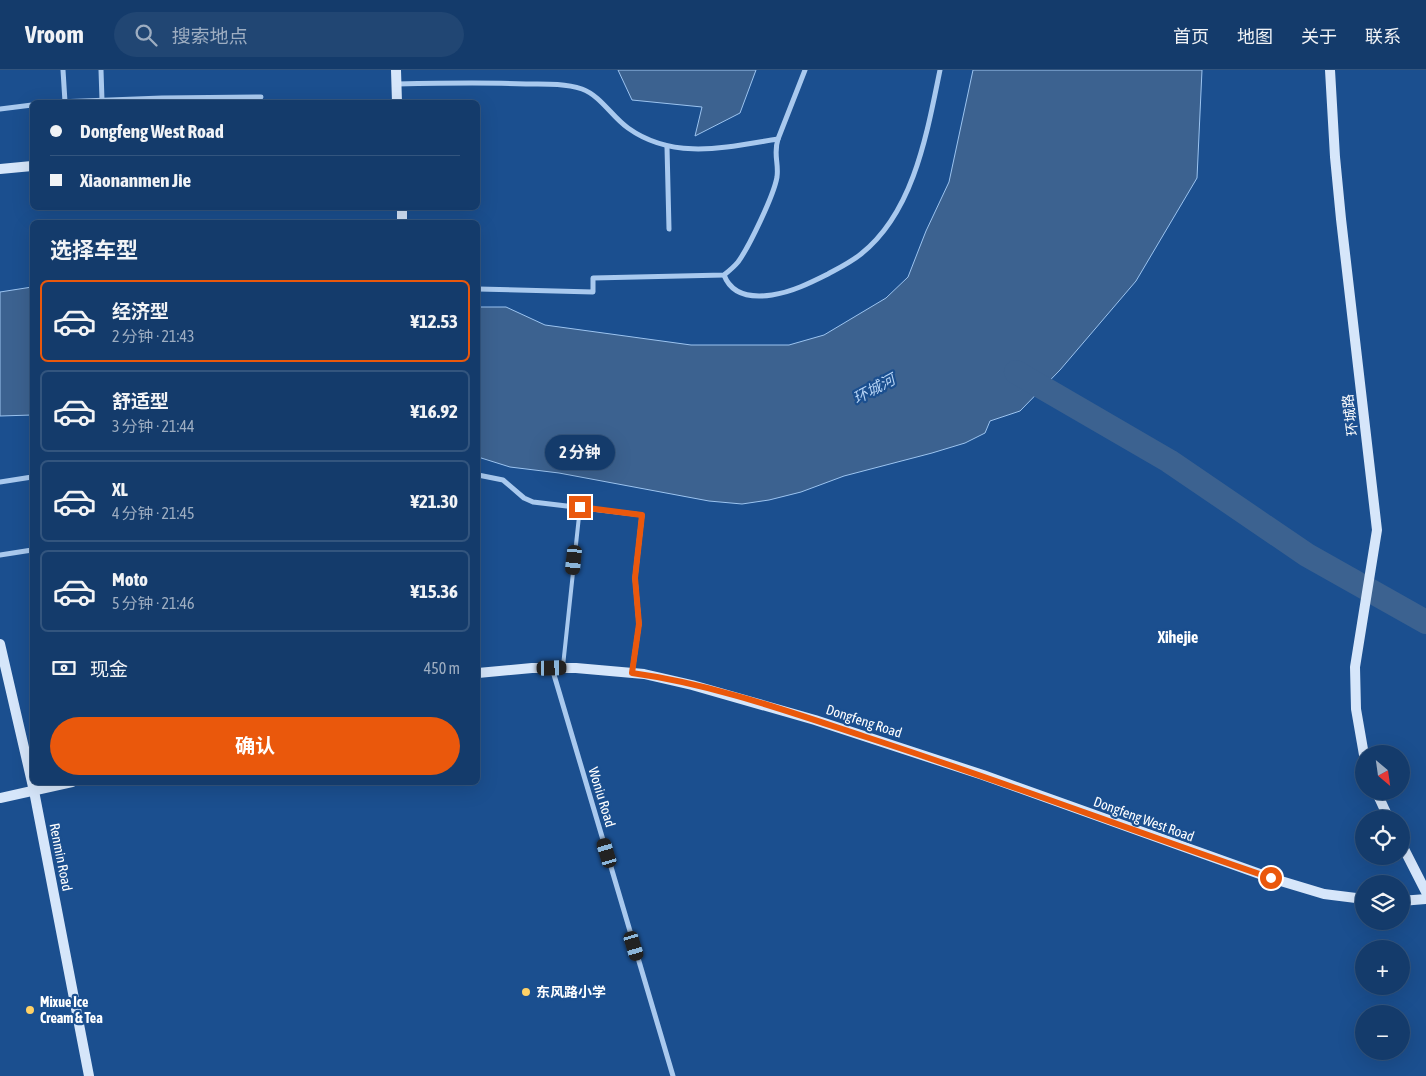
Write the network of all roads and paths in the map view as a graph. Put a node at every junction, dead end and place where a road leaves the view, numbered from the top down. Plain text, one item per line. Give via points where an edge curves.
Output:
1 (63, 70) edge
2 (101, 70) edge
3 (396, 70) edge
4 (804, 70) edge
5 (940, 70) edge
6 (1330, 70) edge
7 (396, 84) junction
8 (261, 97) dead end
9 (65, 100) edge
10 (102, 100) joint
11 (131, 100) edge
12 (397, 100) edge
13 (30, 105) edge
14 (0, 109) edge
15 (778, 139) junction
16 (668, 147) junction
17 (30, 166) edge
18 (0, 169) edge
19 (669, 229) dead end
20 (724, 275) junction
21 (480, 289) edge
22 (480, 475) edge
23 (30, 477) edge
24 (0, 482) edge
25 (580, 507) junction
26 (30, 550) edge
27 (0, 555) edge
28 (0, 644) edge
29 (552, 668) junction
30 (563, 668) junction
31 (480, 673) edge
32 (632, 673) junction
33 (1363, 745) edge
34 (917, 753) joint
35 (30, 774) edge
36 (33, 785) edge
37 (59, 785) edge
38 (34, 791) junction
39 (0, 798) edge
40 (1410, 861) edge
41 (1426, 892) edge
42 (1355, 898) edge
43 (1426, 899) edge
44 (1410, 900) edge
45 (89, 1076) edge
46 (673, 1076) edge

1 - 9 street
2 - 10 street
3 - 7 street
4 - 15 street
5 - 20 street via 913,178 892,218 873,243 839,268 787,292 748,296 732,288
6 - 33 street, 环城路 via 1341,219 1377,530 1355,667
7 - 12 street
7 - 16 street via 570,86 592,95 637,134
8 - 11 street
10 - 11 street
13 - 14 street
15 - 16 street via 708,149
15 - 20 street via 775,150 777,177 770,197 740,259
16 - 19 street
17 - 18 street
20 - 21 street via 593,278 593,292
22 - 25 street via 504,480 530,501
23 - 24 street
25 - 30 lane
25 - 32 street via 642,515 635,578 639,624
26 - 27 street
28 - 35 street, Renmin Road
29 - 30 street, Dongfeng Road
29 - 31 street, Dongfeng Road
29 - 46 street, Woniu Road
30 - 32 street, Dongfeng Road
32 - 34 street, Dongfeng Road via 734,696
34 - 42 street, Dongfeng West Road via 1271,878 1324,894
36 - 38 street, Renmin Road
37 - 38 street
38 - 39 street
38 - 45 street, Renmin Road
40 - 41 street
43 - 44 street

